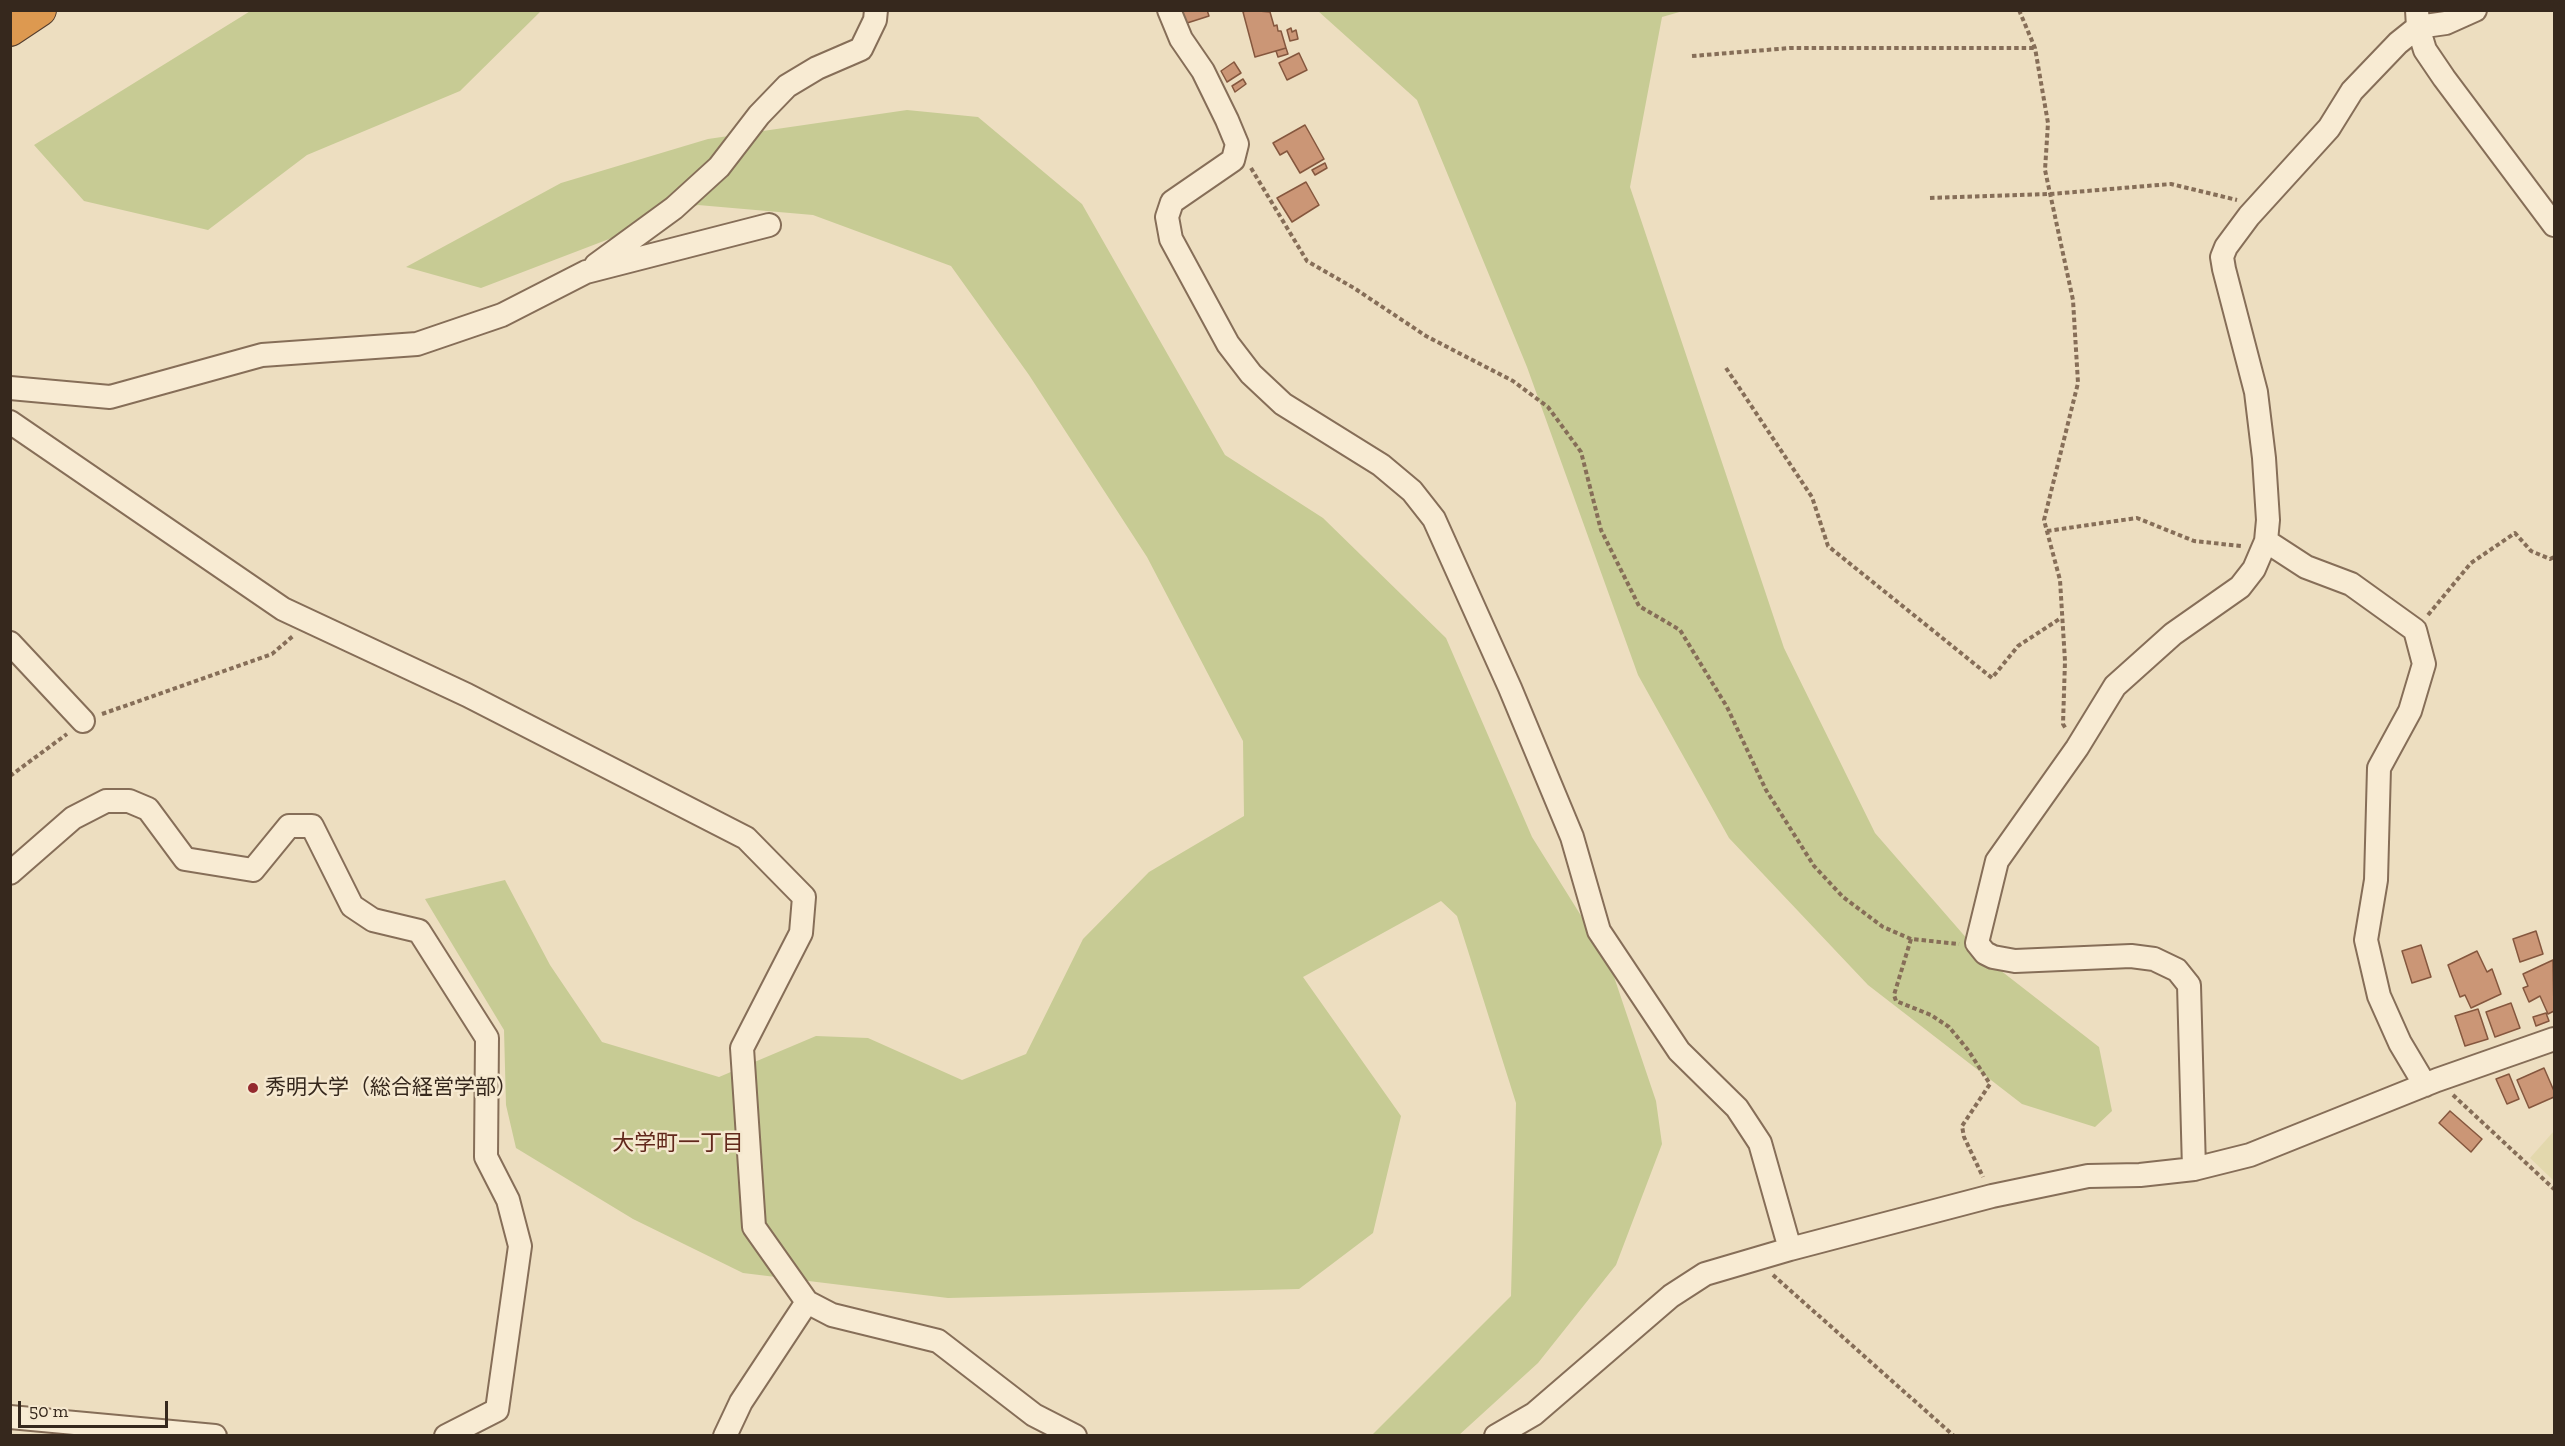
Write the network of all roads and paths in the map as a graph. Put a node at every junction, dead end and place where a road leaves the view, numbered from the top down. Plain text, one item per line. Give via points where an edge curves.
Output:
1 (40, 10) edge
2 (876, 10) edge
3 (1169, 10) edge
4 (2019, 10) edge
5 (2475, 10) edge
6 (2417, 19) edge
7 (10, 30) edge
8 (2035, 48) junction
9 (1692, 56) dead end
10 (1237, 144) junction
11 (2050, 194) junction
12 (1930, 198) dead end
13 (2258, 206) junction
14 (770, 225) dead end
15 (2554, 225) edge
16 (586, 272) junction
17 (1726, 368) dead end
18 (10, 388) edge
19 (10, 422) edge
20 (2047, 531) junction
21 (2264, 545) junction
22 (2554, 557) edge
23 (2062, 618) junction
24 (310, 622) junction
25 (2415, 630) junction
26 (10, 643) edge
27 (83, 721) junction
28 (2077, 748) junction
29 (10, 776) edge
30 (10, 873) edge
31 (1911, 939) junction
32 (1977, 943) junction
33 (2554, 1038) edge
34 (2431, 1083) junction
35 (2194, 1169) junction
36 (2554, 1189) edge
37 (1992, 1196) junction
38 (1790, 1249) junction
39 (1755, 1258) junction
40 (807, 1302) junction
41 (10, 1417) edge
42 (215, 1436) edge
43 (446, 1436) edge
44 (725, 1436) edge
45 (1075, 1436) edge
46 (1496, 1436) edge
47 (1954, 1436) edge

1 - 7 highway
2 - 16 street via 861,50 817,68 787,86 694,191
3 - 10 street
4 - 8 path
5 - 6 street via 2446,23
6 - 13 street via 2352,91 2329,128
6 - 15 street via 2425,50
8 - 9 path via 1790,48
8 - 11 path via 2048,123 2045,170
10 - 31 path via 1306,261 1426,336 1513,381 1548,407 1581,452 1601,530 1639,606 1680,630 1727,707 1766,790 1814,866 1843,897 1883,927
10 - 38 street via 1233,160 1172,202 1167,217 1171,239 1228,345 1251,374 1283,404 1381,465 1412,491 1434,519 1572,837 1599,931 1679,1051 1737,1108 1760,1143
11 - 12 path
11 - 13 path via 2171,183
11 - 20 path via 2073,300 2078,382 2044,520
13 - 21 street via 2226,246 2222,257 2256,392 2268,520
14 - 16 street
16 - 18 street via 502,315 417,344 262,355 110,397
17 - 23 path via 1812,497 1828,546 1992,678 2018,646
19 - 24 street via 283,609
20 - 21 path via 2137,518 2194,541
20 - 23 path via 2060,580
21 - 25 street via 2351,584
21 - 28 street via 2254,569 2240,587 2173,634 2115,686
22 - 25 path via 2531,551 2515,533 2471,563
23 - 28 path via 2063,724
24 - 27 path via 272,654
24 - 40 street via 467,695 746,838 804,897 801,933 742,1048 754,1227
25 - 34 street via 2424,664 2410,711 2379,768 2376,880 2366,940 2379,996 2400,1043
26 - 27 street
27 - 29 path
28 - 32 street via 1997,861
30 - 43 street via 73,818 106,801 129,801 148,809 185,860 254,870 289,826 312,826 352,906 373,920 419,931 487,1038 486,1157 508,1200 520,1246 497,1410
31 - 32 path
31 - 37 path via 1894,995 1896,1001 1949,1027 1990,1084 1962,1126
32 - 35 street via 1993,957 2015,961 2131,956 2154,959 2177,970 2188,986
33 - 34 street
34 - 35 street via 2250,1155
34 - 36 path
35 - 37 street via 2088,1176
37 - 38 street
38 - 39 street
39 - 46 street via 1705,1274 1671,1296 1534,1414
39 - 47 path
40 - 44 street via 741,1402
40 - 45 street via 832,1315 938,1341 1034,1415
41 - 42 street

